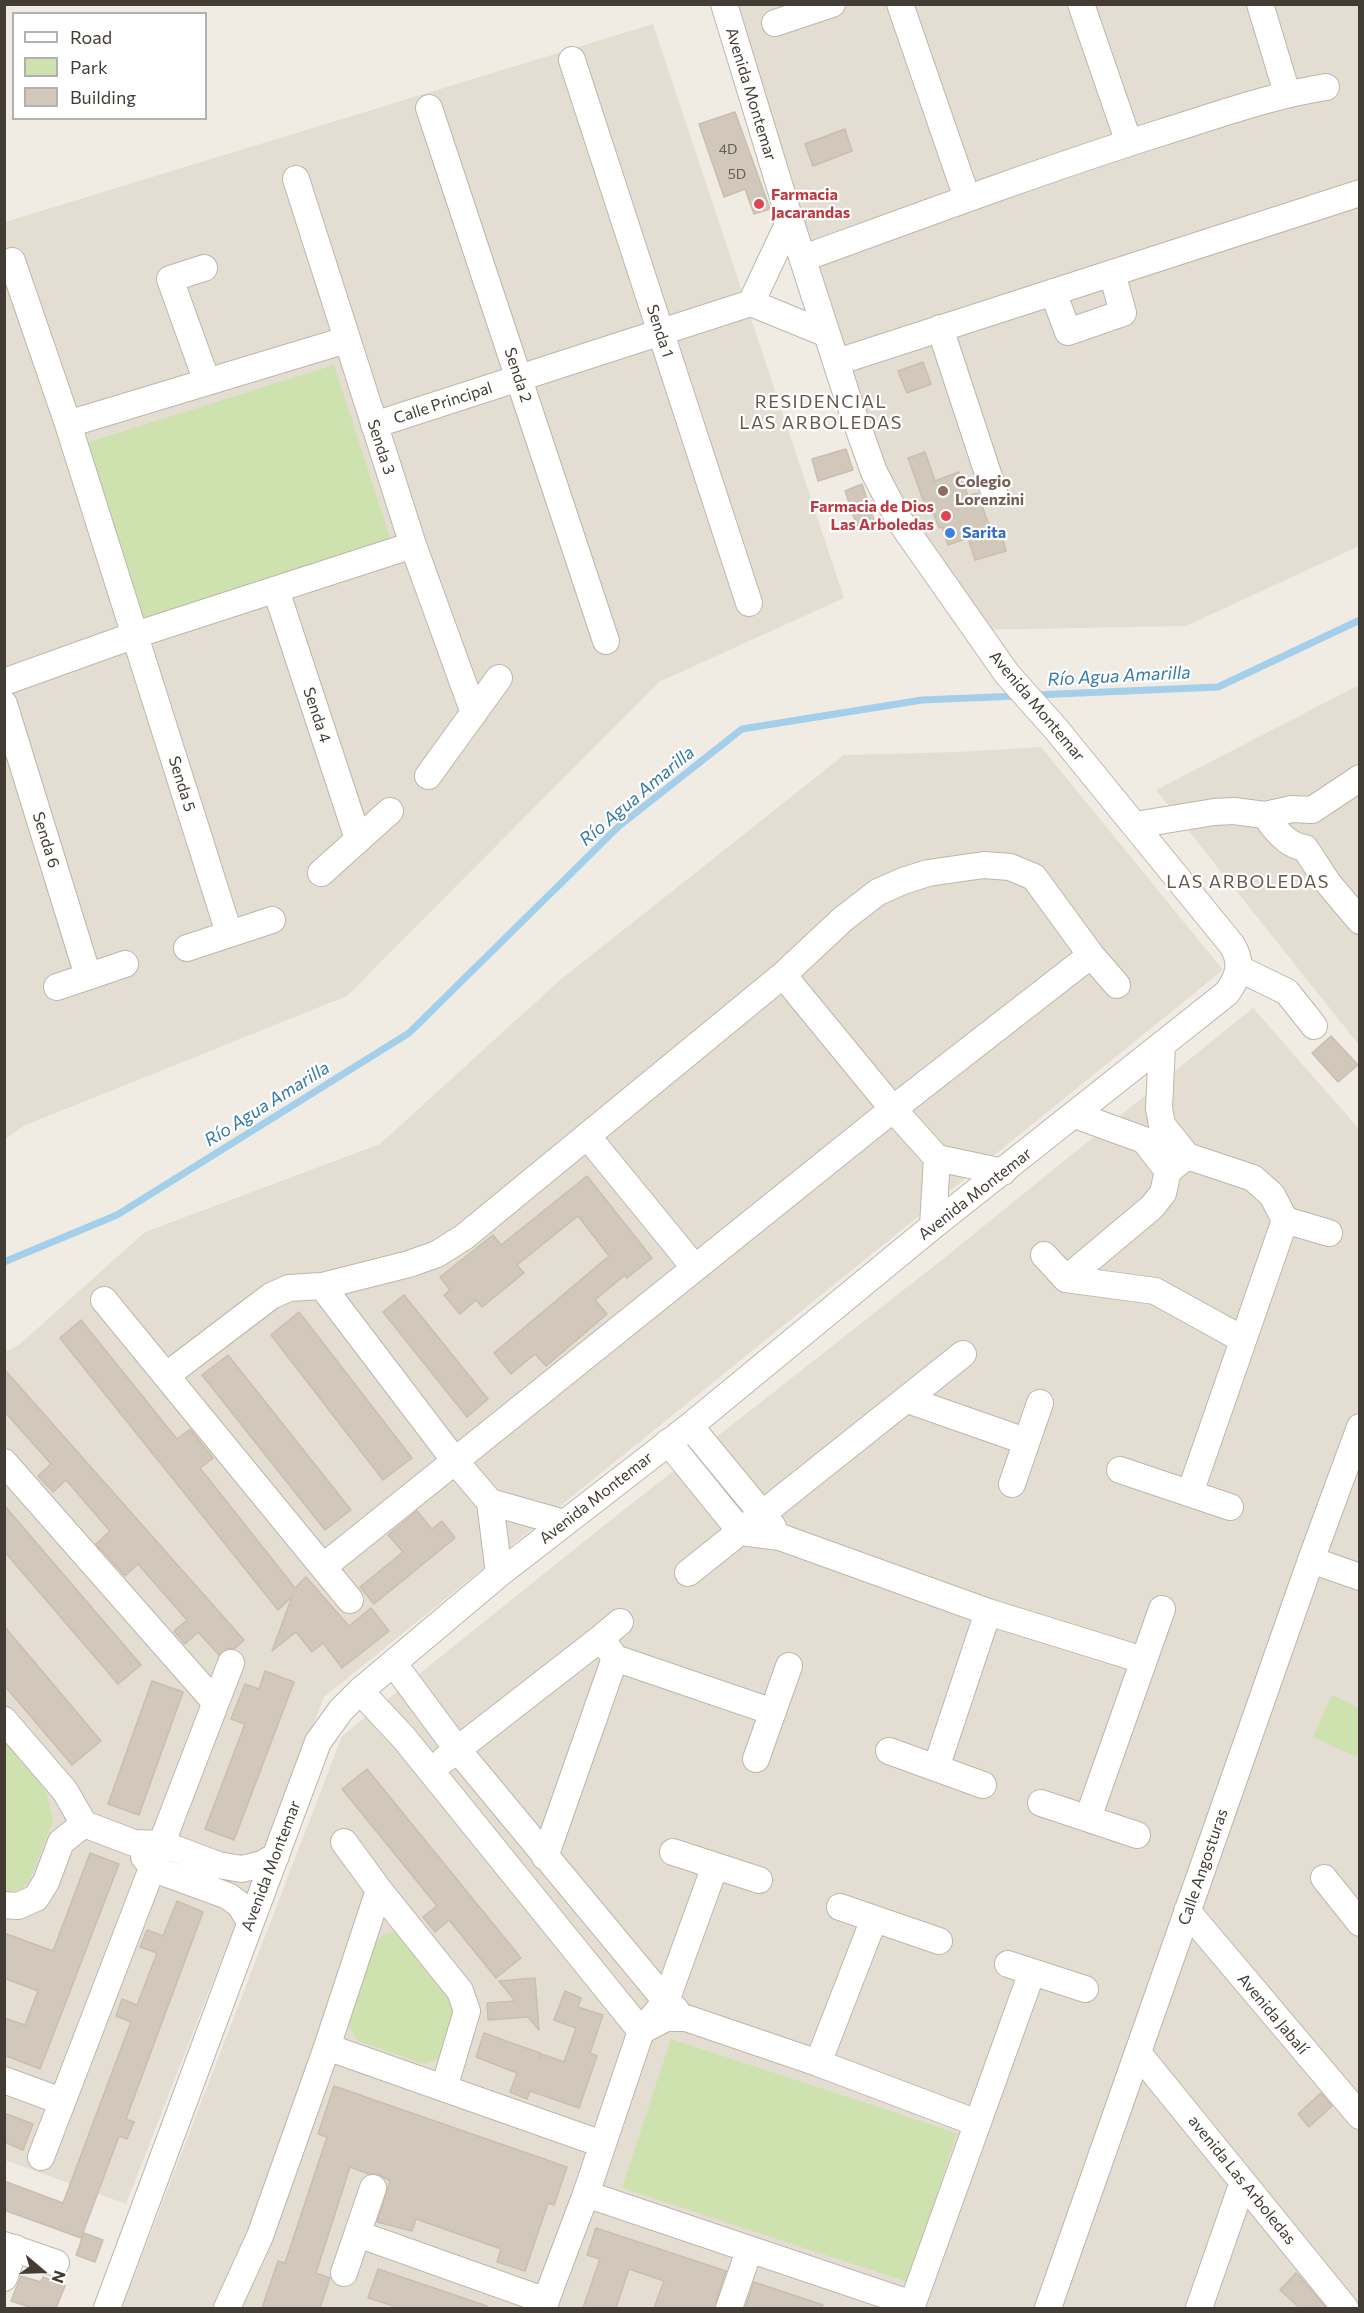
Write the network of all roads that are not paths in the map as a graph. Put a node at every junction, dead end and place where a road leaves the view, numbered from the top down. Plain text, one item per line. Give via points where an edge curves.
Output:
1 (724, 4) edge
2 (832, 4) edge
3 (900, 4) edge
4 (1081, 4) edge
5 (1260, 4) edge
6 (775, 23) dead end
7 (572, 60) dead end
8 (1326, 87) dead end
9 (1287, 93) junction
10 (429, 108) dead end
11 (1129, 143) junction
12 (296, 179) dead end
13 (1359, 193) edge
14 (967, 198) junction
15 (790, 220) junction
16 (804, 258) junction
17 (12, 261) dead end
18 (204, 268) dead end
19 (1112, 273) junction
20 (1053, 292) junction
21 (751, 303) junction
22 (940, 328) junction
23 (661, 332) junction
24 (828, 334) junction
25 (346, 340) junction
26 (837, 362) junction
27 (519, 378) junction
28 (207, 382) junction
29 (68, 424) junction
30 (374, 425) junction
31 (994, 492) dead end
32 (413, 545) junction
33 (276, 590) junction
34 (749, 603) dead end
35 (135, 636) junction
36 (606, 641) dead end
37 (500, 678) dead end
38 (4, 682) edge
39 (4, 704) edge
40 (474, 713) junction
41 (428, 776) dead end
42 (1359, 778) edge
43 (1312, 810) junction
44 (390, 811) dead end
45 (1265, 815) junction
46 (1136, 825) junction
47 (358, 839) junction
48 (1305, 848) junction
49 (321, 873) dead end
50 (272, 920) dead end
51 (1359, 921) edge
52 (229, 933) junction
53 (187, 948) dead end
54 (1091, 954) junction
55 (125, 964) dead end
56 (1240, 969) junction
57 (783, 975) junction
58 (88, 976) junction
59 (1117, 985) dead end
60 (57, 987) dead end
61 (1314, 1026) dead end
62 (1162, 1046) junction
63 (1160, 1101) junction
64 (893, 1109) junction
65 (1075, 1115) junction
66 (1119, 1131) junction
67 (588, 1137) junction
68 (937, 1158) junction
69 (1178, 1164) junction
70 (1004, 1172) junction
71 (1285, 1220) junction
72 (933, 1226) junction
73 (1329, 1233) dead end
74 (1044, 1256) dead end
75 (695, 1268) junction
76 (1066, 1279) junction
77 (321, 1286) junction
78 (104, 1300) dead end
79 (1242, 1339) junction
80 (963, 1354) dead end
81 (167, 1375) junction
82 (908, 1400) junction
83 (1040, 1403) dead end
84 (690, 1426) junction
85 (1358, 1440) edge
86 (1025, 1441) junction
87 (668, 1442) junction
88 (455, 1461) junction
89 (4, 1462) edge
90 (1120, 1470) dead end
91 (1012, 1484) dead end
92 (1190, 1493) junction
93 (490, 1502) junction
94 (1230, 1507) dead end
95 (763, 1514) junction
96 (564, 1523) junction
97 (741, 1532) junction
98 (780, 1537) junction
99 (1311, 1560) junction
100 (323, 1567) junction
101 (688, 1573) dead end
102 (499, 1574) junction
103 (1359, 1577) edge
104 (350, 1600) dead end
105 (1162, 1609) dead end
106 (988, 1611) junction
107 (612, 1640) junction
108 (1143, 1660) junction
109 (231, 1663) dead end
110 (394, 1664) junction
111 (789, 1666) dead end
112 (360, 1691) junction
113 (215, 1702) junction
114 (772, 1712) junction
115 (4, 1720) edge
116 (457, 1749) junction
117 (889, 1751) dead end
118 (756, 1760) dead end
119 (936, 1768) junction
120 (430, 1771) junction
121 (983, 1785) dead end
122 (1041, 1803) dead end
123 (1088, 1818) junction
124 (84, 1824) junction
125 (1137, 1835) dead end
126 (344, 1842) dead end
127 (134, 1843) junction
128 (163, 1844) junction
129 (673, 1852) dead end
130 (276, 1856) junction
131 (545, 1857) junction
132 (714, 1866) junction
133 (154, 1869) junction
134 (1324, 1878) dead end
135 (759, 1880) dead end
136 (379, 1890) junction
137 (4, 1905) edge
138 (840, 1907) dead end
139 (1187, 1911) junction
140 (874, 1919) junction
141 (250, 1922) junction
142 (1359, 1923) edge
143 (939, 1941) dead end
144 (1085, 1989) dead end
145 (666, 2001) junction
146 (686, 2019) junction
147 (641, 2031) junction
148 (327, 2047) junction
149 (1138, 2053) junction
150 (818, 2063) junction
151 (4, 2080) edge
152 (444, 2088) junction
153 (62, 2101) junction
154 (1359, 2116) edge
155 (977, 2123) junction
156 (602, 2144) junction
157 (41, 2157) dead end
158 (1243, 2182) junction
159 (373, 2188) dead end
160 (586, 2194) junction
161 (358, 2234) junction
162 (10, 2247) edge
163 (749, 2251) junction
164 (56, 2263) dead end
165 (344, 2273) dead end
166 (4, 2278) edge
167 (544, 2305) edge
168 (912, 2306) edge
169 (1342, 2307) edge
170 (107, 2308) edge
171 (227, 2308) edge
172 (729, 2308) edge
173 (1048, 2308) edge
174 (1199, 2308) edge

1 - 15 street, Avenida Montemar
2 - 6 street
3 - 14 street
4 - 11 street
5 - 9 street
7 - 23 street, Senda 1
8 - 9 street
9 - 11 street
10 - 27 street, Senda 2
11 - 14 street
12 - 25 street, Senda 3
13 - 19 street
14 - 16 street
15 - 16 street, Avenida Montemar
15 - 21 street
16 - 24 street, Avenida Montemar
17 - 29 street, Senda 5
18 - 28 street via 170,279
19 - 20 street
19 - 20 street via 1123,313 1068,332
20 - 22 street
21 - 23 street, Calle Principal
21 - 24 street
22 - 26 street
22 - 31 street
23 - 27 street, Calle Principal
23 - 34 street, Senda 1
24 - 26 street, Avenida Montemar
25 - 28 street
25 - 30 street, Senda 3
26 - 46 street, Avenida Montemar via 874,472 899,520 1007,674
27 - 30 street, Calle Principal
27 - 36 street, Senda 2
28 - 29 street
29 - 35 street, Senda 5
30 - 32 street, Senda 3
32 - 33 street
32 - 40 street, Senda 3
33 - 35 street
33 - 47 street, Senda 4
35 - 38 street
35 - 52 street, Senda 5
37 - 40 street
39 - 58 street, Senda 6
40 - 41 street
42 - 43 street
43 - 45 street via 1292,809
43 - 48 street via 1317,821 1313,838
44 - 47 street
45 - 46 street via 1214,812
45 - 48 street via 1273,828
46 - 56 street, Avenida Montemar via 1232,945 1239,956
47 - 49 street
48 - 51 street
50 - 52 street
52 - 53 street
54 - 57 street via 1034,877 1010,867 984,865 928,873 878,892
54 - 59 street
54 - 64 street
55 - 58 street
56 - 61 street via 1287,992
56 - 62 street, Avenida Montemar via 1227,993
57 - 64 street
57 - 67 street
58 - 60 street
62 - 63 street
62 - 65 street, Avenida Montemar
63 - 66 street via 1139,1122
63 - 69 street via 1162,1125
64 - 68 street
64 - 75 street
65 - 66 street
65 - 70 street, Avenida Montemar
66 - 69 street via 1144,1140
67 - 75 street
67 - 77 street via 464,1237 437,1254
68 - 70 street
68 - 72 street
69 - 71 street via 1253,1178 1272,1195
69 - 76 street via 1152,1207
70 - 72 street, Avenida Montemar
71 - 73 street
71 - 79 street
72 - 84 street, Avenida Montemar
74 - 76 street
75 - 88 street
76 - 79 street via 1155,1292
77 - 81 street via 289,1288 272,1296
77 - 88 street
78 - 81 street
79 - 92 street
80 - 82 street
81 - 100 street
82 - 86 street
82 - 95 street
83 - 86 street
84 - 87 street, Avenida Montemar
84 - 95 street
85 - 99 street, Calle Angosturas
86 - 91 street
87 - 96 street, Avenida Montemar
87 - 97 street
88 - 93 street
88 - 100 street
89 - 113 street
90 - 92 street
92 - 94 street
93 - 96 street
93 - 102 street
95 - 97 street
95 - 98 street
96 - 102 street, Avenida Montemar
97 - 98 street
97 - 101 street
98 - 106 street
99 - 103 street
99 - 139 street, Calle Angosturas
100 - 104 street
102 - 110 street, Avenida Montemar
105 - 108 street
106 - 108 street
106 - 119 street
107 - 114 street
107 - 116 street
107 - 131 street
108 - 123 street
109 - 113 street
110 - 112 street, Avenida Montemar
110 - 116 street
111 - 114 street
112 - 120 street
112 - 130 street, Avenida Montemar via 340,1710 318,1742
113 - 128 street
114 - 118 street
115 - 124 street via 65,1791
116 - 120 street
116 - 131 street
117 - 119 street
119 - 121 street
120 - 147 street
122 - 123 street
123 - 125 street
124 - 127 street
124 - 137 street via 61,1842 36,1898 18,1906
126 - 136 street
127 - 128 street
127 - 133 street
128 - 130 street via 218,1865 242,1869
128 - 133 street
129 - 132 street
130 - 141 street, Avenida Montemar
131 - 145 street
132 - 135 street
132 - 145 street
133 - 141 street via 228,1896 240,1905
133 - 153 street
134 - 142 street
136 - 148 street
136 - 152 street via 464,2001 467,2012
138 - 140 street
139 - 149 street, Calle Angosturas
139 - 154 street, Avenida Jabalí
140 - 143 street
140 - 150 street
141 - 170 street, Avenida Montemar
144 - 155 street via 1020,1968
145 - 146 street
145 - 147 street
146 - 147 street via 666,2018
146 - 150 street
147 - 156 street
148 - 152 street
148 - 171 street via 260,2236
149 - 158 street, avenida Las Arboledas
149 - 173 street, Calle Angosturas
150 - 155 street
151 - 153 street
152 - 156 street
153 - 157 street
155 - 168 street
156 - 160 street
158 - 169 street, avenida Las Arboledas
158 - 174 street
159 - 161 street
160 - 163 street
160 - 167 street
161 - 165 street
161 - 167 street
162 - 164 street
162 - 166 street
163 - 168 street
163 - 172 street

